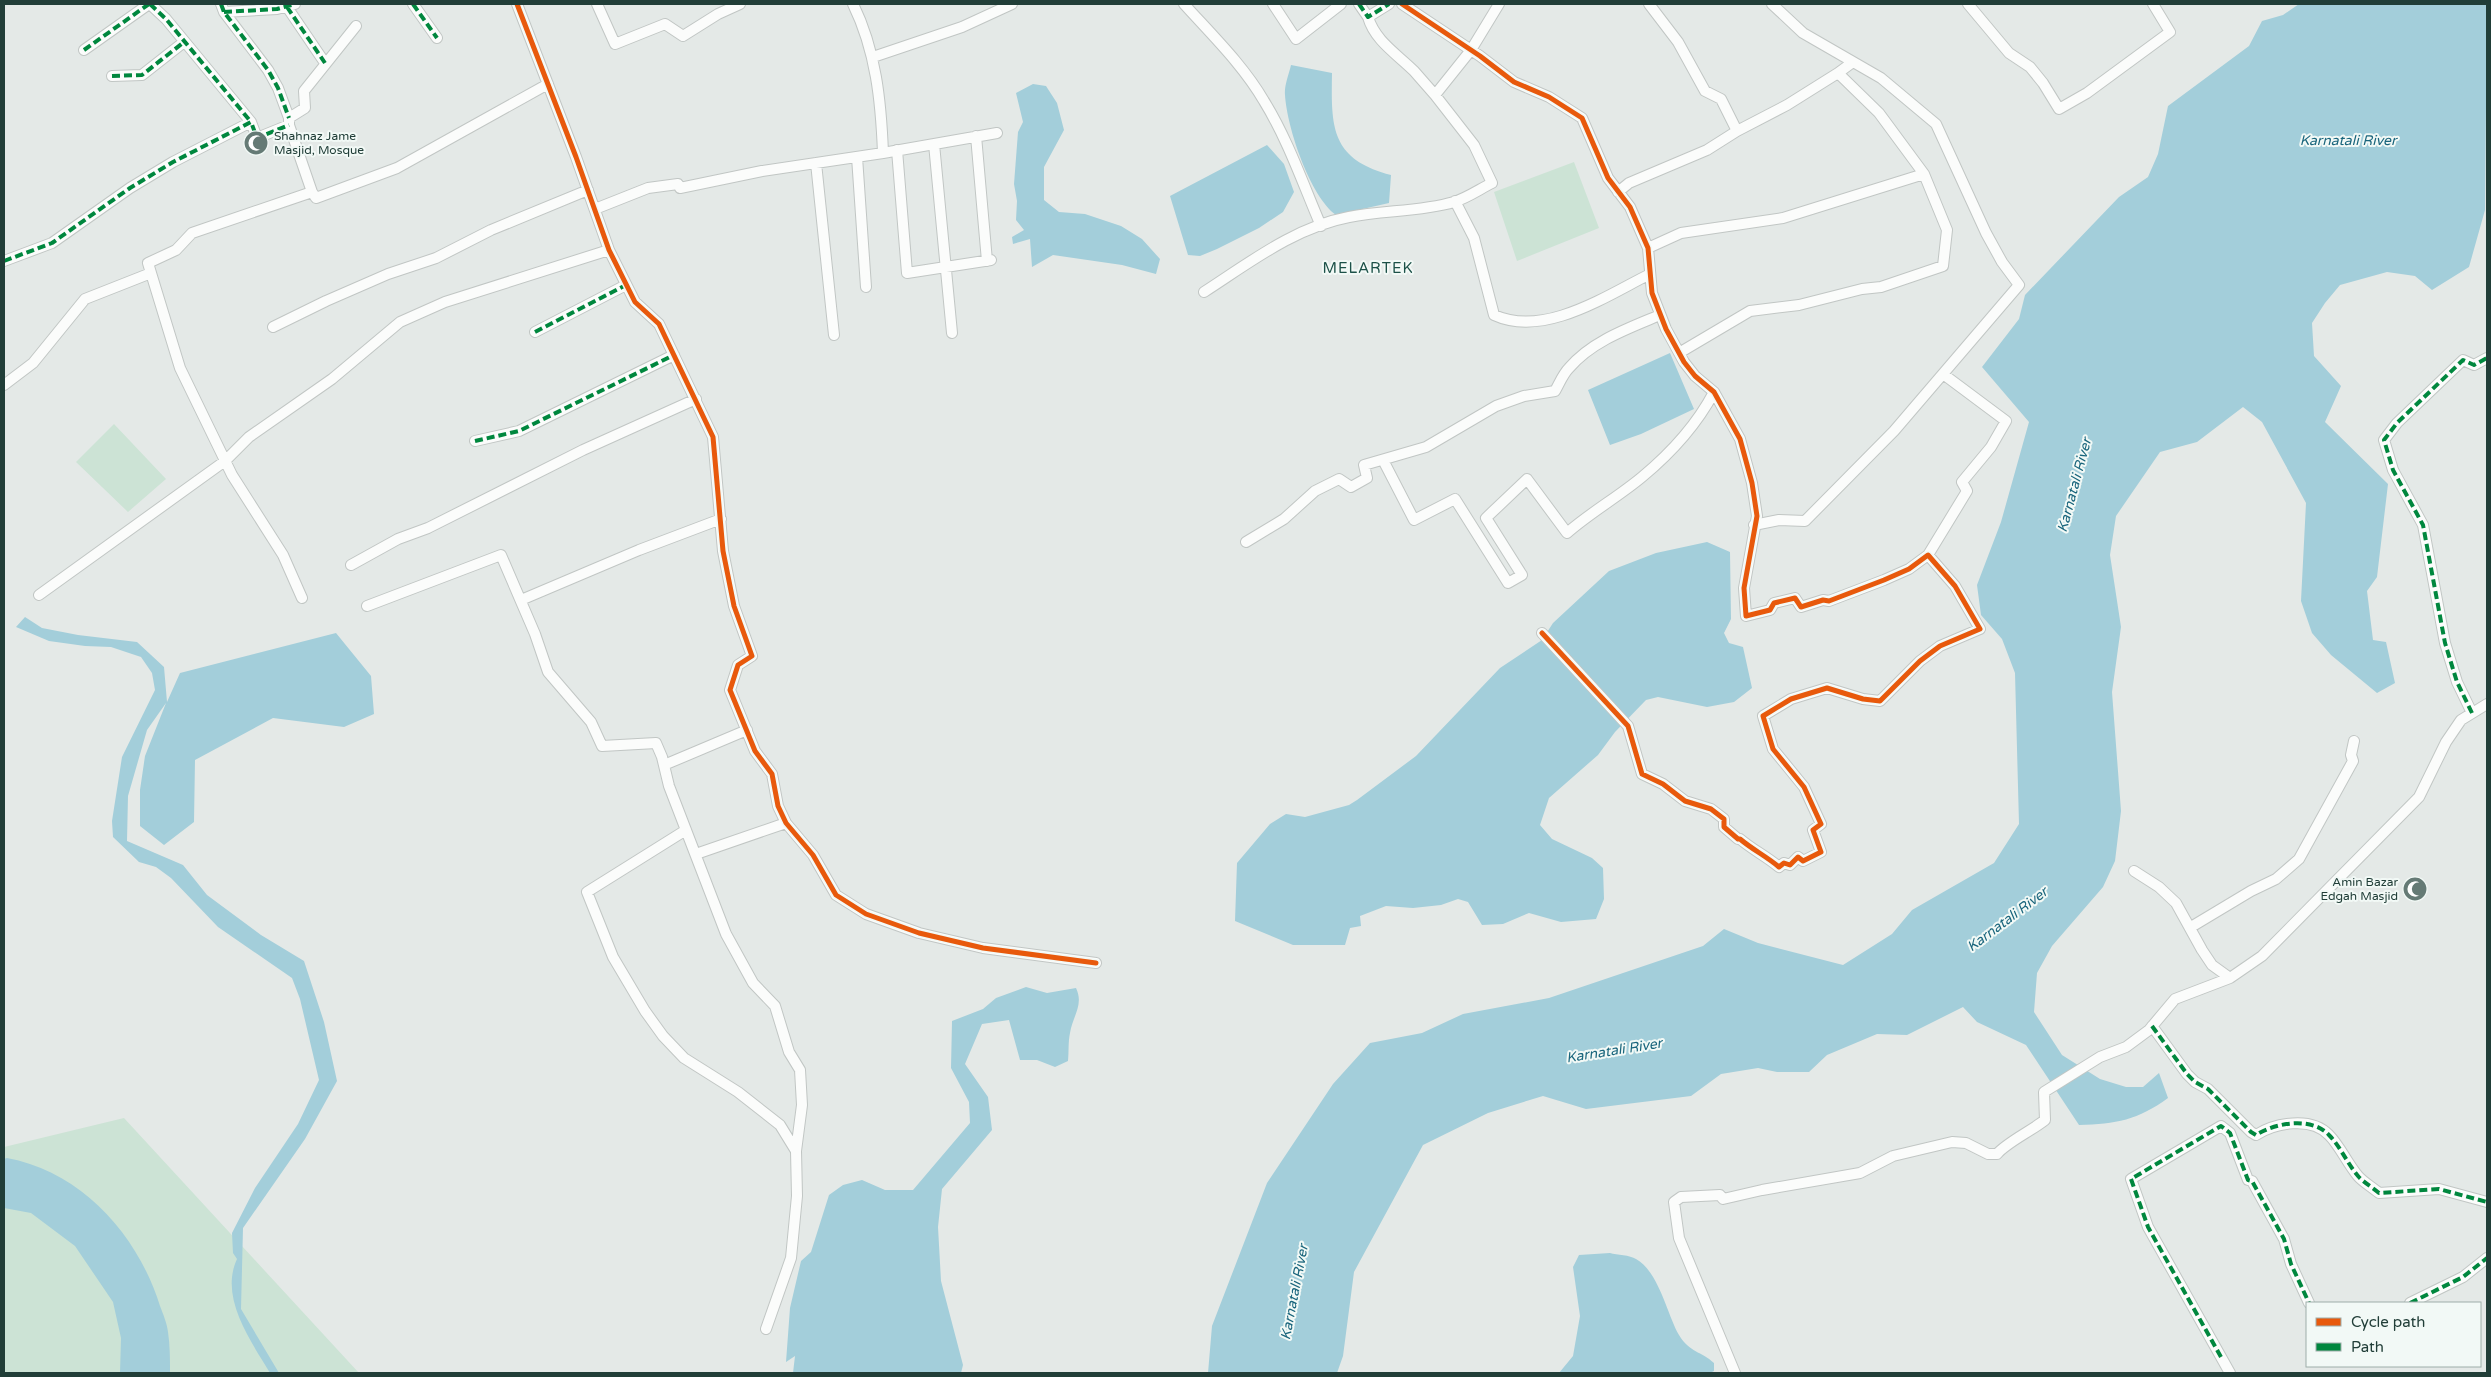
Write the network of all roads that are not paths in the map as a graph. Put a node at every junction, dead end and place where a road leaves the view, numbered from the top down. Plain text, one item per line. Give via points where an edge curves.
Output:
1 (149, 4) edge
2 (413, 4) edge
3 (516, 4) edge
4 (597, 4) edge
5 (740, 4) edge
6 (853, 4) edge
7 (1012, 4) edge
8 (1184, 4) edge
9 (1273, 4) edge
10 (1341, 4) edge
11 (1360, 4) edge
12 (1389, 4) edge
13 (1402, 4) edge
14 (1499, 4) edge
15 (1649, 4) edge
16 (1772, 4) edge
17 (1968, 4) edge
18 (2154, 4) edge
19 (291, 5) edge
20 (222, 8) edge
21 (1368, 17) junction
22 (356, 26) dead end
23 (437, 38) dead end
24 (184, 42) junction
25 (84, 50) dead end
26 (1470, 50) junction
27 (873, 57) junction
28 (1853, 62) junction
29 (324, 63) junction
30 (1838, 74) junction
31 (112, 76) dead end
32 (548, 84) junction
33 (1435, 95) junction
34 (289, 121) junction
35 (251, 122) junction
36 (1737, 131) junction
37 (997, 133) dead end
38 (976, 136) junction
39 (934, 144) junction
40 (898, 150) junction
41 (883, 153) junction
42 (857, 157) junction
43 (816, 163) junction
44 (1924, 174) junction
45 (588, 190) junction
46 (312, 192) junction
47 (1618, 192) junction
48 (1455, 202) junction
49 (595, 209) junction
50 (1321, 226) junction
51 (1648, 248) junction
52 (609, 250) junction
53 (4, 261) edge
54 (946, 267) junction
55 (151, 273) junction
56 (1650, 274) junction
57 (626, 285) junction
58 (866, 287) dead end
59 (1204, 292) dead end
60 (1660, 315) junction
61 (273, 327) dead end
62 (535, 332) dead end
63 (952, 334) dead end
64 (834, 335) dead end
65 (1679, 353) junction
66 (674, 355) junction
67 (2487, 358) edge
68 (1943, 374) junction
69 (4, 386) edge
70 (1714, 392) junction
71 (696, 399) junction
72 (475, 441) dead end
73 (1384, 460) junction
74 (225, 462) junction
75 (721, 519) junction
76 (1754, 525) junction
77 (1246, 542) dead end
78 (1928, 555) junction
79 (351, 565) dead end
80 (39, 595) dead end
81 (302, 598) dead end
82 (521, 600) junction
83 (367, 606) dead end
84 (1542, 633) dead end
85 (2487, 704) edge
86 (2472, 713) junction
87 (747, 730) junction
88 (2354, 741) dead end
89 (664, 765) junction
90 (786, 823) junction
91 (686, 830) junction
92 (696, 854) junction
93 (2134, 871) dead end
94 (2191, 927) junction
95 (1096, 963) dead end
96 (2230, 978) junction
97 (2152, 1026) junction
98 (796, 1151) junction
99 (2487, 1202) edge
100 (2487, 1258) edge
101 (2309, 1302) edge
102 (2412, 1302) edge
103 (766, 1330) dead end
104 (1734, 1373) edge
105 (2230, 1373) edge

1 - 24 street
1 - 25 street
2 - 23 street
3 - 32 street
4 - 5 street via 615,44 665,24 683,36
6 - 27 street
7 - 27 street via 962,27
8 - 50 street via 1234,58 1264,99
9 - 10 street via 1296,39
11 - 21 street
12 - 21 street
13 - 26 street
14 - 26 street
15 - 36 street via 1678,42 1705,91 1721,98
16 - 28 street via 1803,33
17 - 18 street via 2008,53 2030,67 2044,83 2059,110 2170,32
19 - 20 street
19 - 29 street
20 - 34 street via 268,70
21 - 33 street via 1371,28 1385,45
22 - 29 street
24 - 31 street via 142,76
24 - 35 street
26 - 33 street
26 - 47 street via 1514,82 1549,97 1582,118 1608,178
27 - 41 street via 881,108
28 - 30 street
28 - 68 street via 1881,78 1936,124 1986,233 2020,285
29 - 34 street via 304,91 305,108
30 - 36 street
30 - 44 street via 1879,113
32 - 45 street
32 - 46 street via 398,168 316,198
33 - 48 street via 1474,145 1492,183
34 - 35 street via 257,138
34 - 46 street
35 - 53 street via 130,188 52,243
36 - 47 street via 1708,150 1629,183
37 - 38 street
38 - 39 street
38 - 54 street via 989,261
39 - 40 street
39 - 54 street
40 - 41 street
40 - 54 street via 907,273
41 - 42 street
42 - 43 street
42 - 58 street
43 - 49 street via 680,188 678,184 648,188
43 - 64 street
44 - 51 street via 1783,218 1681,233
44 - 65 street via 1947,230 1943,266 1881,287 1799,305 1750,311
45 - 49 street
45 - 61 street via 491,230 436,258 388,274
46 - 55 street via 192,233 176,250 148,263
47 - 51 street via 1630,207
48 - 50 street via 1348,217
48 - 56 street via 1474,238 1494,314 1506,320 1536,322 1560,317
49 - 52 street
50 - 59 street via 1302,232
51 - 56 street
52 - 57 street
52 - 74 street via 453,299 400,322 332,379 249,437
54 - 63 street
55 - 69 street via 85,299 32,363
55 - 74 street via 180,368
56 - 60 street via 1652,293
57 - 62 street
57 - 66 street via 635,302 659,324
60 - 65 street
60 - 73 street via 1592,348 1569,368 1554,391 1524,396 1496,406 1426,447
65 - 70 street via 1695,376
66 - 71 street
66 - 72 street via 519,431
67 - 86 street via 2474,366 2463,360 2397,423 2384,440 2393,470 2423,525 2445,642 2457,682
68 - 76 street via 1894,432 1805,522 1779,520
68 - 78 street via 2006,421 1991,447 1962,482 1967,491
70 - 73 street via 1700,418 1682,439 1641,478 1590,512 1567,533 1527,479 1486,518 1522,575 1508,583 1454,499 1414,520
70 - 76 street via 1740,439 1752,483 1757,516
71 - 75 street via 713,437
71 - 79 street via 583,450 428,528 398,539
73 - 77 street via 1364,465 1367,478 1351,488 1339,479 1315,491 1284,519
74 - 80 street
74 - 81 street via 283,555
75 - 82 street
75 - 87 street via 723,551 734,606 752,656 738,665 730,690
76 - 78 street via 1744,588 1746,616 1770,610 1774,603 1795,598 1801,607 1835,599 1909,569
78 - 84 street via 1955,586 1980,628 1933,651 1880,701 1827,688 1791,700 1763,716 1773,749 1804,786 1820,824 1814,828 1821,852 1803,861 1798,857 1790,865 1784,863 1779,867 1724,827 1724,819 1711,810 1685,801 1663,784 1642,774 1628,726
82 - 83 street via 501,555
82 - 89 street via 548,672 591,722 602,746 656,743
85 - 86 street
86 - 96 street via 2461,720 2446,742 2419,797 2262,956
87 - 89 street
87 - 90 street via 772,774 778,806
88 - 94 street via 2353,760 2298,859 2276,879
89 - 91 street
90 - 92 street
90 - 95 street via 813,855 836,895 866,914 919,933 983,948
91 - 92 street
91 - 98 street via 587,892 613,957 663,1036 684,1058 730,1087 780,1125
92 - 98 street via 726,934 753,984 776,1006 789,1052 800,1070 802,1105
93 - 94 street via 2176,903
94 - 96 street via 2212,965
96 - 97 street via 2175,999
97 - 99 street via 2187,1074 2208,1089 2256,1135 2286,1124 2309,1124 2328,1133 2358,1177 2378,1193 2439,1189
97 - 104 street via 2126,1047 2100,1057 2044,1092 2045,1120 1996,1154 1988,1154 1966,1143 1952,1142 1894,1156 1860,1172 1723,1199 1720,1195 1681,1197 1674,1202 1679,1238
98 - 103 street via 797,1196 792,1258
100 - 102 street via 2463,1277
101 - 105 street via 2291,1264 2284,1239 2252,1181 2248,1180 2230,1133 2221,1126 2131,1179 2148,1227

